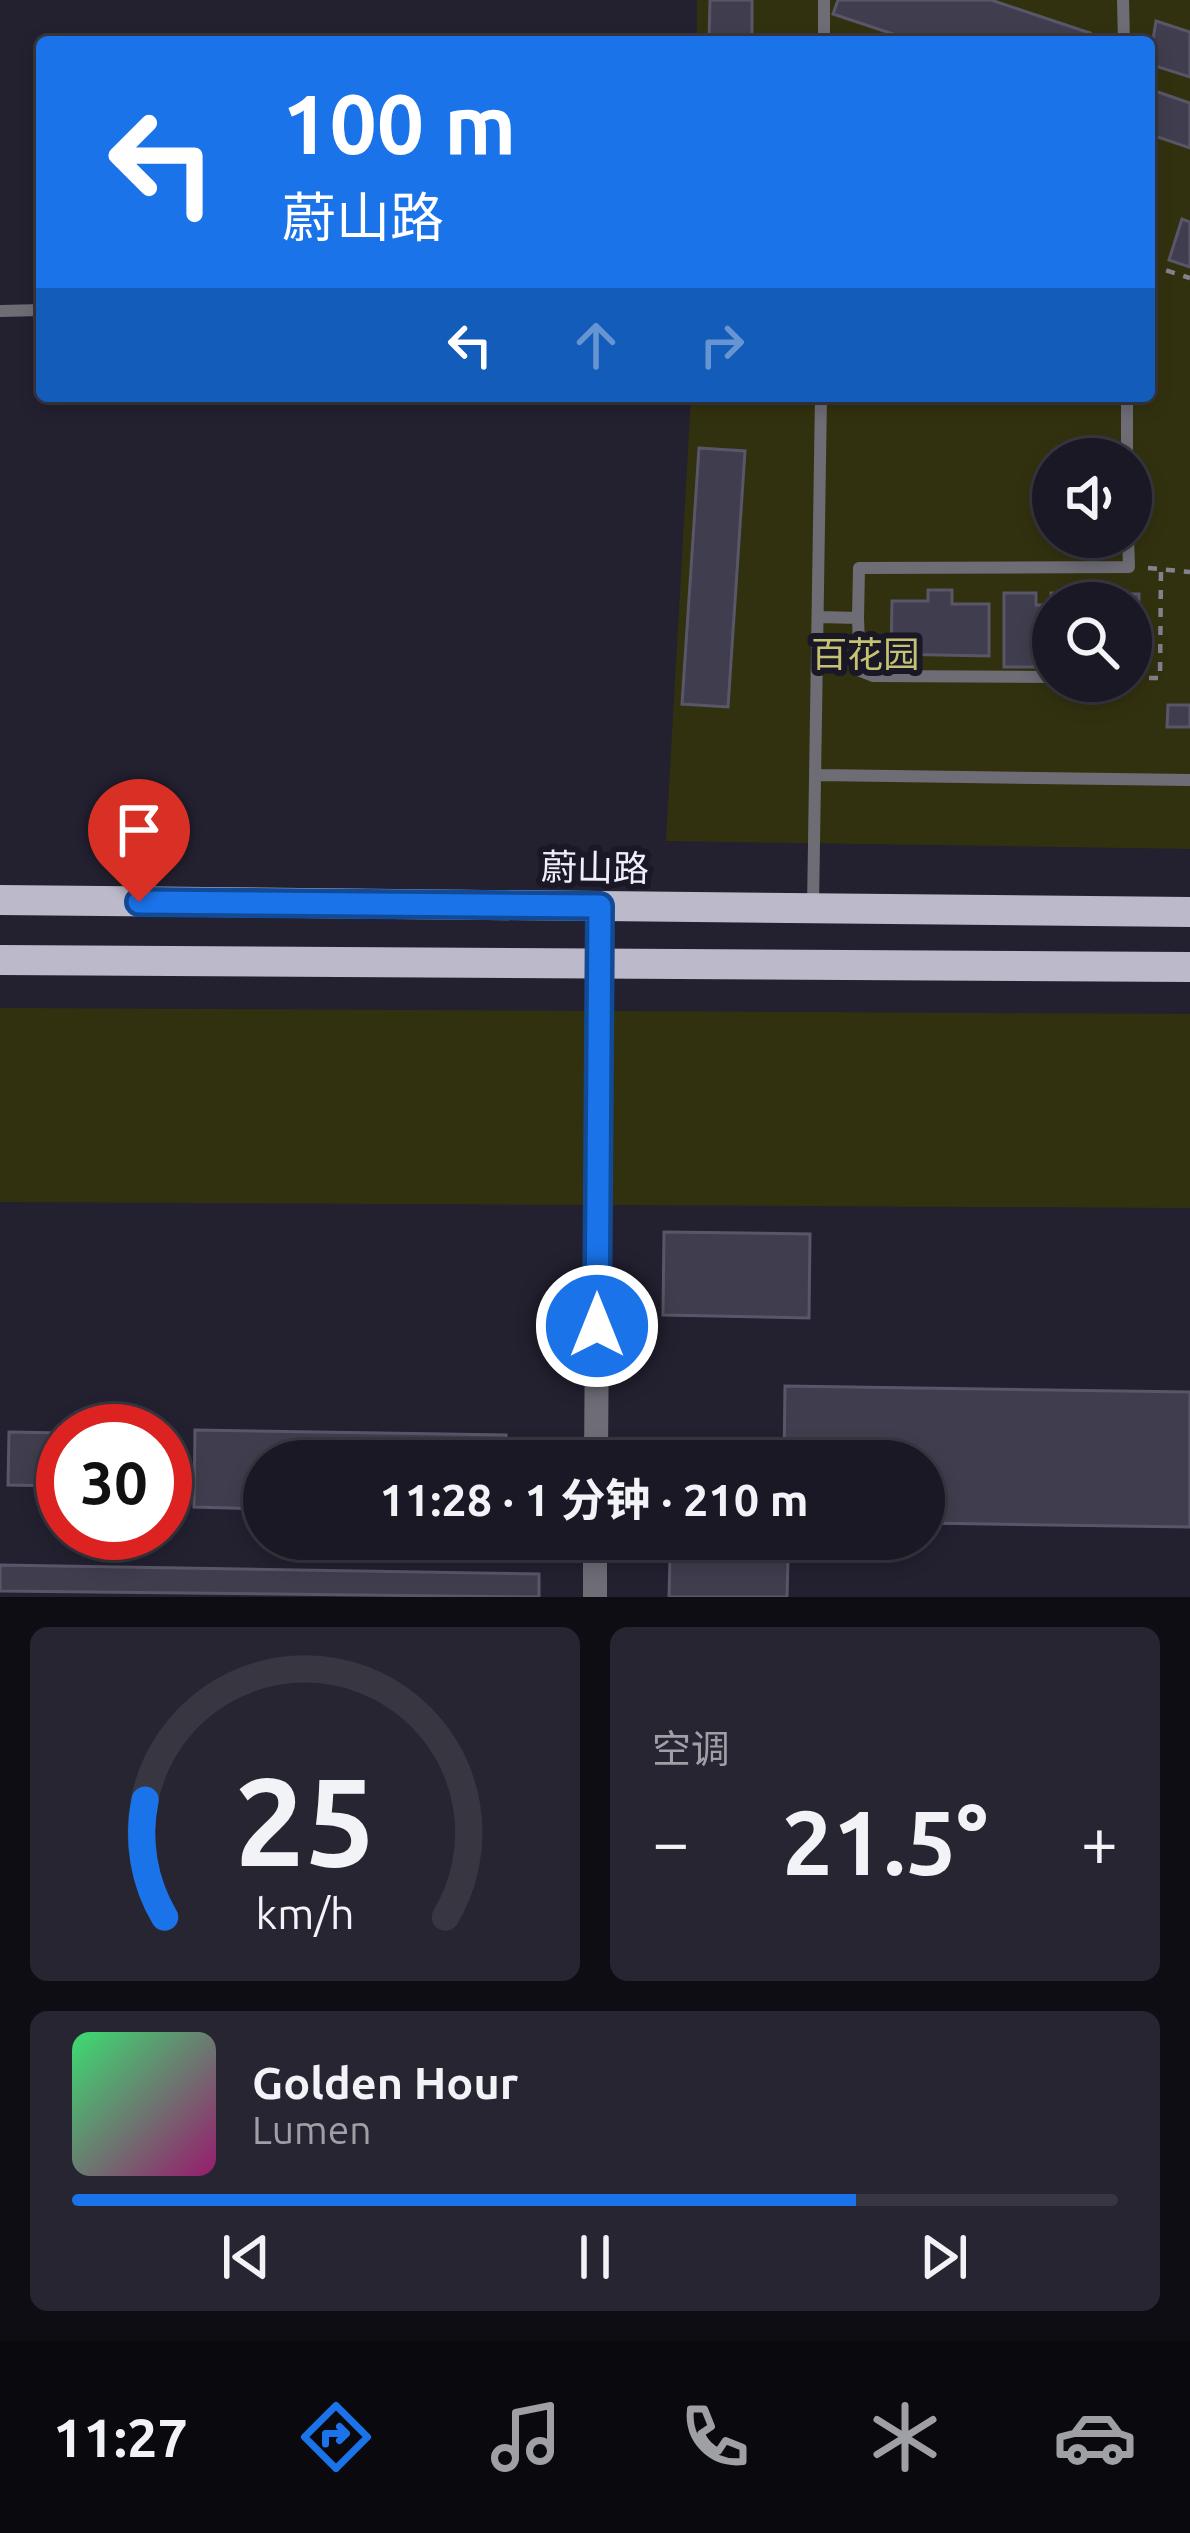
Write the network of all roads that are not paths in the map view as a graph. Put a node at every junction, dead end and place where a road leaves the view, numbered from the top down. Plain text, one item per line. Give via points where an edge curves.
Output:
1 (824, 0) edge
2 (1123, 0) edge
3 (824, 36) edge
4 (1124, 36) edge
5 (0, 310) edge
6 (36, 310) edge
7 (821, 402) edge
8 (1126, 402) edge
9 (1127, 438) edge
10 (1129, 558) edge
11 (819, 616) junction
12 (859, 618) junction
13 (1032, 677) edge
14 (818, 776) junction
15 (1190, 780) edge
16 (0, 900) edge
17 (600, 906) junction
18 (813, 909) junction
19 (1190, 912) edge
20 (0, 960) edge
21 (600, 964) junction
22 (1190, 967) edge
23 (596, 1440) edge
24 (595, 1560) edge
25 (595, 1597) edge

1 - 3 lane
2 - 4 lane
5 - 6 lane
7 - 11 lane
8 - 9 lane
10 - 12 lane via 1129,567 860,568
11 - 12 lane
11 - 14 lane
12 - 13 lane via 860,670 873,676
14 - 15 lane
14 - 18 lane
16 - 17 main road, 蔚山路
17 - 18 main road, 蔚山路
17 - 21 street
18 - 19 main road, 蔚山路
20 - 21 main road
21 - 22 main road
21 - 23 street
24 - 25 street

